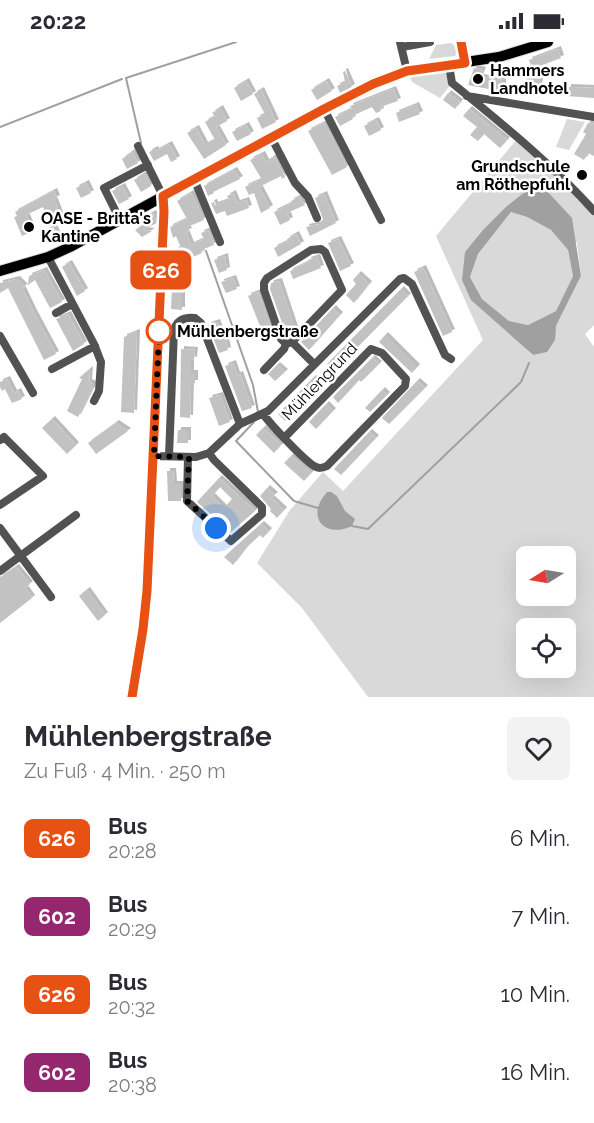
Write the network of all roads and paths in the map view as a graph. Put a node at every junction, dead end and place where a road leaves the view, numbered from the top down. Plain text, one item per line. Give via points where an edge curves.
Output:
1 (430, 42) edge
2 (461, 42) edge
3 (548, 42) edge
4 (401, 45) edge
5 (465, 63) junction
6 (449, 65) junction
7 (407, 71) junction
8 (467, 96) junction
9 (324, 109) junction
10 (594, 117) edge
11 (272, 137) junction
12 (138, 146) dead end
13 (147, 165) junction
14 (194, 179) junction
15 (163, 196) junction
16 (594, 211) edge
17 (317, 218) dead end
18 (120, 220) junction
19 (381, 220) dead end
20 (220, 242) dead end
21 (48, 257) junction
22 (0, 271) edge
23 (72, 304) junction
24 (56, 313) dead end
25 (0, 336) edge
26 (289, 343) junction
27 (94, 346) junction
28 (451, 359) dead end
29 (314, 364) junction
30 (52, 369) dead end
31 (264, 369) dead end
32 (33, 393) dead end
33 (94, 401) dead end
34 (263, 414) junction
35 (240, 424) junction
36 (285, 437) junction
37 (0, 440) edge
38 (209, 453) junction
39 (154, 456) junction
40 (169, 456) junction
41 (189, 457) junction
42 (0, 505) edge
43 (76, 515) dead end
44 (0, 528) edge
45 (22, 555) junction
46 (0, 571) edge
47 (51, 597) dead end
48 (132, 697) edge

1 - 4 street
2 - 5 street
3 - 5 main road
4 - 7 street
5 - 6 main road
6 - 7 main road
6 - 8 street via 452,83
7 - 9 main road
8 - 10 street
8 - 16 street
9 - 11 main road
9 - 19 street
11 - 14 main road
11 - 17 street
12 - 13 street
13 - 15 street
13 - 18 street via 104,188
14 - 15 main road
14 - 20 street
15 - 18 main road
15 - 39 street
18 - 21 main road
21 - 22 main road
21 - 23 street
23 - 24 street
23 - 27 street
25 - 32 street
26 - 26 street via 282,339 264,283 311,250 321,249 342,290
26 - 29 street
26 - 31 street
27 - 30 street
27 - 33 street via 101,362 99,391
28 - 29 street via 445,356 412,284 405,278 396,282
29 - 34 street
34 - 35 street
34 - 36 street, Mühlengrund
35 - 38 street
35 - 40 street via 201,323 195,318 181,320 174,330
36 - 36 street, Mühlengrund via 314,466 327,466 405,386 404,374 382,353 371,349
37 - 42 street via 4,437 43,476
38 - 41 street
38 - 41 street via 262,507 262,514 231,541 187,501
39 - 40 street
39 - 48 street via 143,629
40 - 41 street
43 - 45 street
44 - 45 street
45 - 46 street
45 - 47 street

